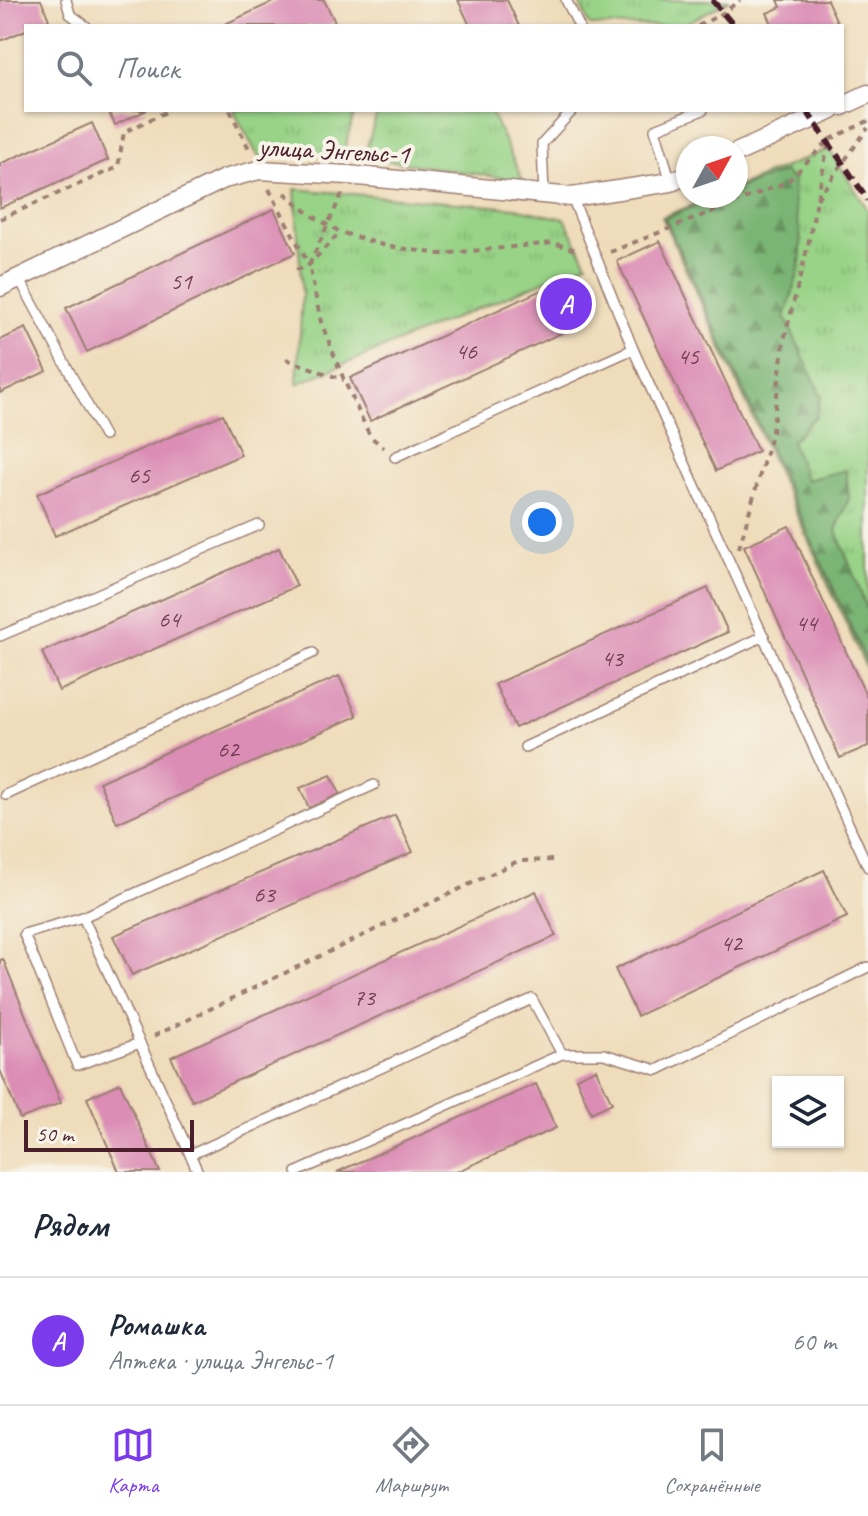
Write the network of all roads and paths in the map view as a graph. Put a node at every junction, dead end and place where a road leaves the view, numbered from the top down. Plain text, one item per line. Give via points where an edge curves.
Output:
1 (66, 0) edge
2 (566, 0) edge
3 (740, 0) edge
4 (83, 24) edge
5 (578, 24) edge
6 (702, 24) edge
7 (868, 94) edge
8 (844, 105) edge
9 (166, 112) edge
10 (571, 112) edge
11 (698, 112) edge
12 (828, 112) edge
13 (868, 121) edge
14 (868, 128) edge
15 (829, 140) junction
16 (748, 148) edge
17 (259, 170) junction
18 (676, 170) edge
19 (348, 175) junction
20 (676, 179) edge
21 (544, 195) junction
22 (572, 197) junction
23 (815, 201) junction
24 (0, 219) edge
25 (328, 225) junction
26 (340, 232) junction
27 (596, 258) junction
28 (309, 265) junction
29 (296, 270) dead end
30 (19, 278) junction
31 (0, 287) edge
32 (633, 349) junction
33 (286, 359) dead end
34 (344, 380) junction
35 (104, 436) dead end
36 (395, 457) joint
37 (259, 525) dead end
38 (733, 569) junction
39 (0, 636) edge
40 (764, 636) junction
41 (313, 653) dead end
42 (525, 747) dead end
43 (374, 785) dead end
44 (6, 795) dead end
45 (555, 860) dead end
46 (868, 867) edge
47 (83, 917) junction
48 (868, 967) edge
49 (140, 1043) junction
50 (562, 1054) junction
51 (190, 1155) junction
52 (198, 1172) edge
53 (297, 1172) edge

1 - 4 lane via 70,14
2 - 5 lane
3 - 6 path
7 - 8 street
9 - 24 path via 124,132 118,167
10 - 21 lane via 542,144
11 - 18 lane via 655,129
12 - 16 street
13 - 15 path
14 - 23 path
15 - 23 path
15 - 27 path via 787,182
17 - 19 street, улица Энгельс-1
17 - 25 path
17 - 30 street, улица Энгельс-1 via 224,179
19 - 21 street, улица Энгельс-1
19 - 25 path
20 - 22 street, улица Энгельс-1
21 - 22 street, улица Энгельс-1
22 - 27 lane
23 - 38 path via 784,340 772,432
25 - 26 path
25 - 28 path
26 - 27 path via 440,254 554,243
26 - 28 path
27 - 32 lane
28 - 29 path
28 - 34 path via 321,322
30 - 31 street, улица Энгельс-1
30 - 35 lane
32 - 36 lane
32 - 38 lane
33 - 34 path
34 - 36 path via 370,436
37 - 39 lane
38 - 40 lane
40 - 42 lane
40 - 46 lane
41 - 44 lane
43 - 47 lane
45 - 49 path via 518,861
47 - 49 lane
47 - 49 lane via 24,934 77,1065
48 - 50 lane via 657,1070 604,1054
49 - 51 lane
50 - 51 lane via 532,999
50 - 53 lane
51 - 52 lane

